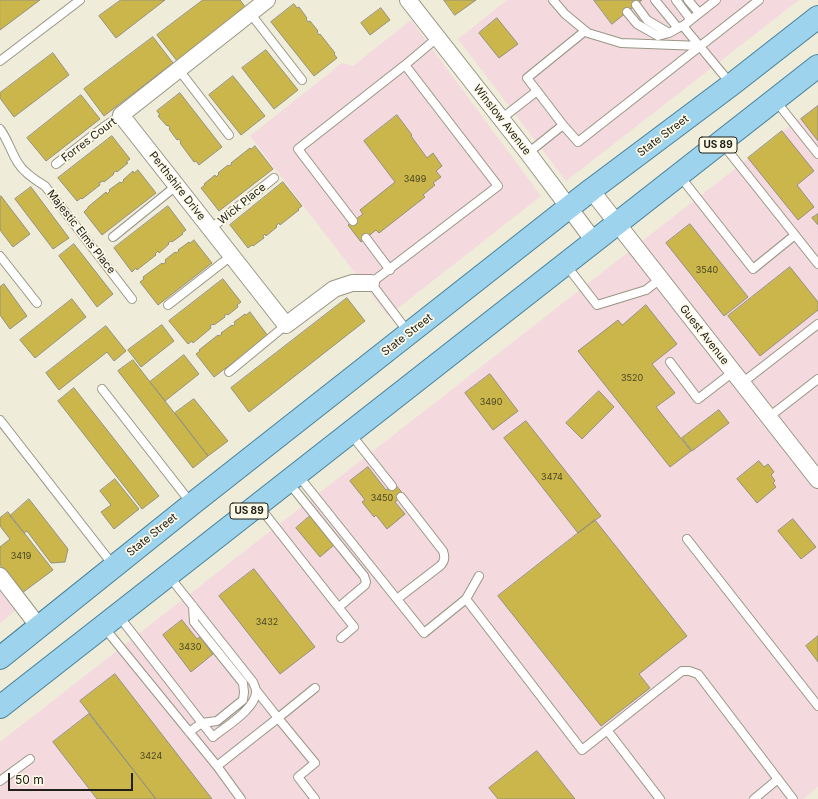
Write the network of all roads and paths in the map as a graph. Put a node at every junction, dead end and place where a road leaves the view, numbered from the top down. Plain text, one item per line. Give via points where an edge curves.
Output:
1 (80, 0) edge
2 (267, 0) edge
3 (408, 0) edge
4 (655, 0) edge
5 (676, 0) edge
6 (688, 0) edge
7 (716, 0) edge
8 (759, 0) edge
9 (556, 1) edge
10 (636, 5) dead end
11 (627, 12) dead end
12 (699, 13) junction
13 (250, 14) junction
14 (818, 17) edge
15 (691, 20) junction
16 (680, 27) junction
17 (585, 31) junction
18 (669, 33) junction
19 (437, 38) junction
20 (701, 46) junction
21 (0, 61) edge
22 (405, 65) junction
23 (818, 66) edge
24 (179, 70) junction
25 (302, 80) dead end
26 (731, 85) junction
27 (536, 91) junction
28 (775, 100) junction
29 (121, 115) junction
30 (501, 119) junction
31 (563, 125) junction
32 (0, 129) edge
33 (229, 135) dead end
34 (721, 142) junction
35 (528, 153) junction
36 (818, 154) edge
37 (56, 164) dead end
38 (679, 175) junction
39 (274, 178) dead end
40 (176, 186) junction
41 (591, 190) junction
42 (568, 208) junction
43 (353, 221) dead end
44 (617, 223) junction
45 (210, 229) junction
46 (796, 235) junction
47 (113, 237) dead end
48 (366, 238) dead end
49 (594, 242) junction
50 (0, 256) edge
51 (231, 256) junction
52 (565, 264) junction
53 (818, 264) edge
54 (390, 270) junction
55 (660, 278) junction
56 (371, 283) junction
57 (132, 299) dead end
58 (37, 303) dead end
59 (168, 305) dead end
60 (818, 324) edge
61 (286, 325) junction
62 (410, 334) junction
63 (670, 362) dead end
64 (229, 372) dead end
65 (737, 377) junction
66 (818, 379) edge
67 (102, 389) dead end
68 (769, 417) junction
69 (0, 420) edge
70 (349, 432) junction
71 (292, 477) junction
72 (818, 480) edge
73 (392, 486) dead end
74 (401, 497) dead end
75 (192, 504) junction
76 (258, 504) junction
77 (687, 539) dead end
78 (114, 566) junction
79 (168, 574) junction
80 (0, 576) edge
81 (479, 576) dead end
82 (397, 599) junction
83 (466, 599) junction
84 (193, 606) junction
85 (339, 607) junction
86 (110, 620) junction
87 (39, 627) junction
88 (341, 638) dead end
89 (0, 658) edge
90 (315, 688) dead end
91 (256, 690) junction
92 (0, 706) edge
93 (818, 706) edge
94 (278, 718) junction
95 (202, 723) junction
96 (607, 730) junction
97 (189, 732) junction
98 (30, 759) dead end
99 (216, 766) junction
100 (778, 780) junction
101 (0, 781) edge
102 (241, 799) edge
103 (315, 799) edge
104 (660, 799) edge
105 (754, 799) edge
106 (793, 799) edge

1 - 21 lane
2 - 13 street
3 - 19 street, Winslow Avenue
4 - 16 lane
5 - 15 lane
6 - 12 lane
7 - 12 lane
8 - 20 lane
9 - 17 lane via 565,14
10 - 18 lane via 647,20
11 - 18 lane via 637,24 658,36
12 - 15 lane
13 - 24 street
13 - 25 lane
14 - 26 main road, State Street
15 - 16 lane
16 - 18 lane
16 - 20 lane
17 - 20 lane via 621,43
17 - 27 lane via 527,78
19 - 22 lane
19 - 30 street, Winslow Avenue
20 - 26 lane
20 - 31 lane via 578,142
22 - 43 lane via 298,149
22 - 54 lane via 498,186
23 - 28 main road, US 89
24 - 29 street
24 - 33 lane
26 - 41 main road, State Street
27 - 30 lane
27 - 31 lane
28 - 34 main road, US 89
28 - 36 lane
29 - 37 lane, Forres Court
29 - 40 street, Perthshire Drive
30 - 35 street, Winslow Avenue
31 - 35 lane
32 - 57 lane, Majestic Elms Place via 19,165 44,186
34 - 38 main road, US 89
34 - 46 lane
35 - 42 street, Winslow Avenue
38 - 44 main road, US 89
38 - 46 lane via 753,269
39 - 45 lane, Wick Place
40 - 45 street, Perthshire Drive
40 - 47 lane
41 - 42 main road, State Street
41 - 44 street, Guest Avenue
42 - 49 street, Winslow Avenue
42 - 62 main road, State Street
44 - 49 main road, US 89
44 - 55 street, Guest Avenue
45 - 51 street, Perthshire Drive
46 - 53 lane
48 - 54 lane
49 - 52 main road, US 89
50 - 58 lane
51 - 59 lane
51 - 61 street, Perthshire Drive
52 - 55 lane via 597,305 646,290
52 - 70 main road, US 89
54 - 56 lane
55 - 65 street, Guest Avenue
56 - 61 street via 352,283 334,288
56 - 62 lane
60 - 65 lane
61 - 64 lane
62 - 75 main road, State Street
63 - 65 lane via 698,399
65 - 68 street, Guest Avenue
66 - 68 lane
67 - 75 lane
68 - 72 street, Guest Avenue
69 - 78 lane
70 - 71 main road, US 89
70 - 73 lane
71 - 76 main road, US 89
71 - 82 lane
71 - 85 lane via 364,576 365,585
74 - 82 lane via 445,556 440,566
75 - 78 main road, State Street
76 - 79 main road, US 89
76 - 85 lane
77 - 93 lane
78 - 87 main road, State Street
79 - 84 lane
79 - 86 main road, US 89
80 - 87 street
81 - 83 lane
82 - 83 lane via 424,633
83 - 96 lane via 582,750
84 - 91 lane via 253,682
84 - 95 lane via 194,622 243,683 244,692 243,700 217,721
85 - 88 lane via 354,627
86 - 92 main road, US 89
86 - 95 lane
86 - 97 lane
87 - 89 main road, State Street
90 - 94 lane
91 - 94 lane
91 - 95 lane via 251,706 213,737
94 - 99 lane
94 - 103 lane via 315,763 298,777
95 - 97 lane
96 - 100 lane via 682,671 689,671 698,674
96 - 104 lane
97 - 99 lane
98 - 101 lane
99 - 102 lane
100 - 105 lane
100 - 106 lane

